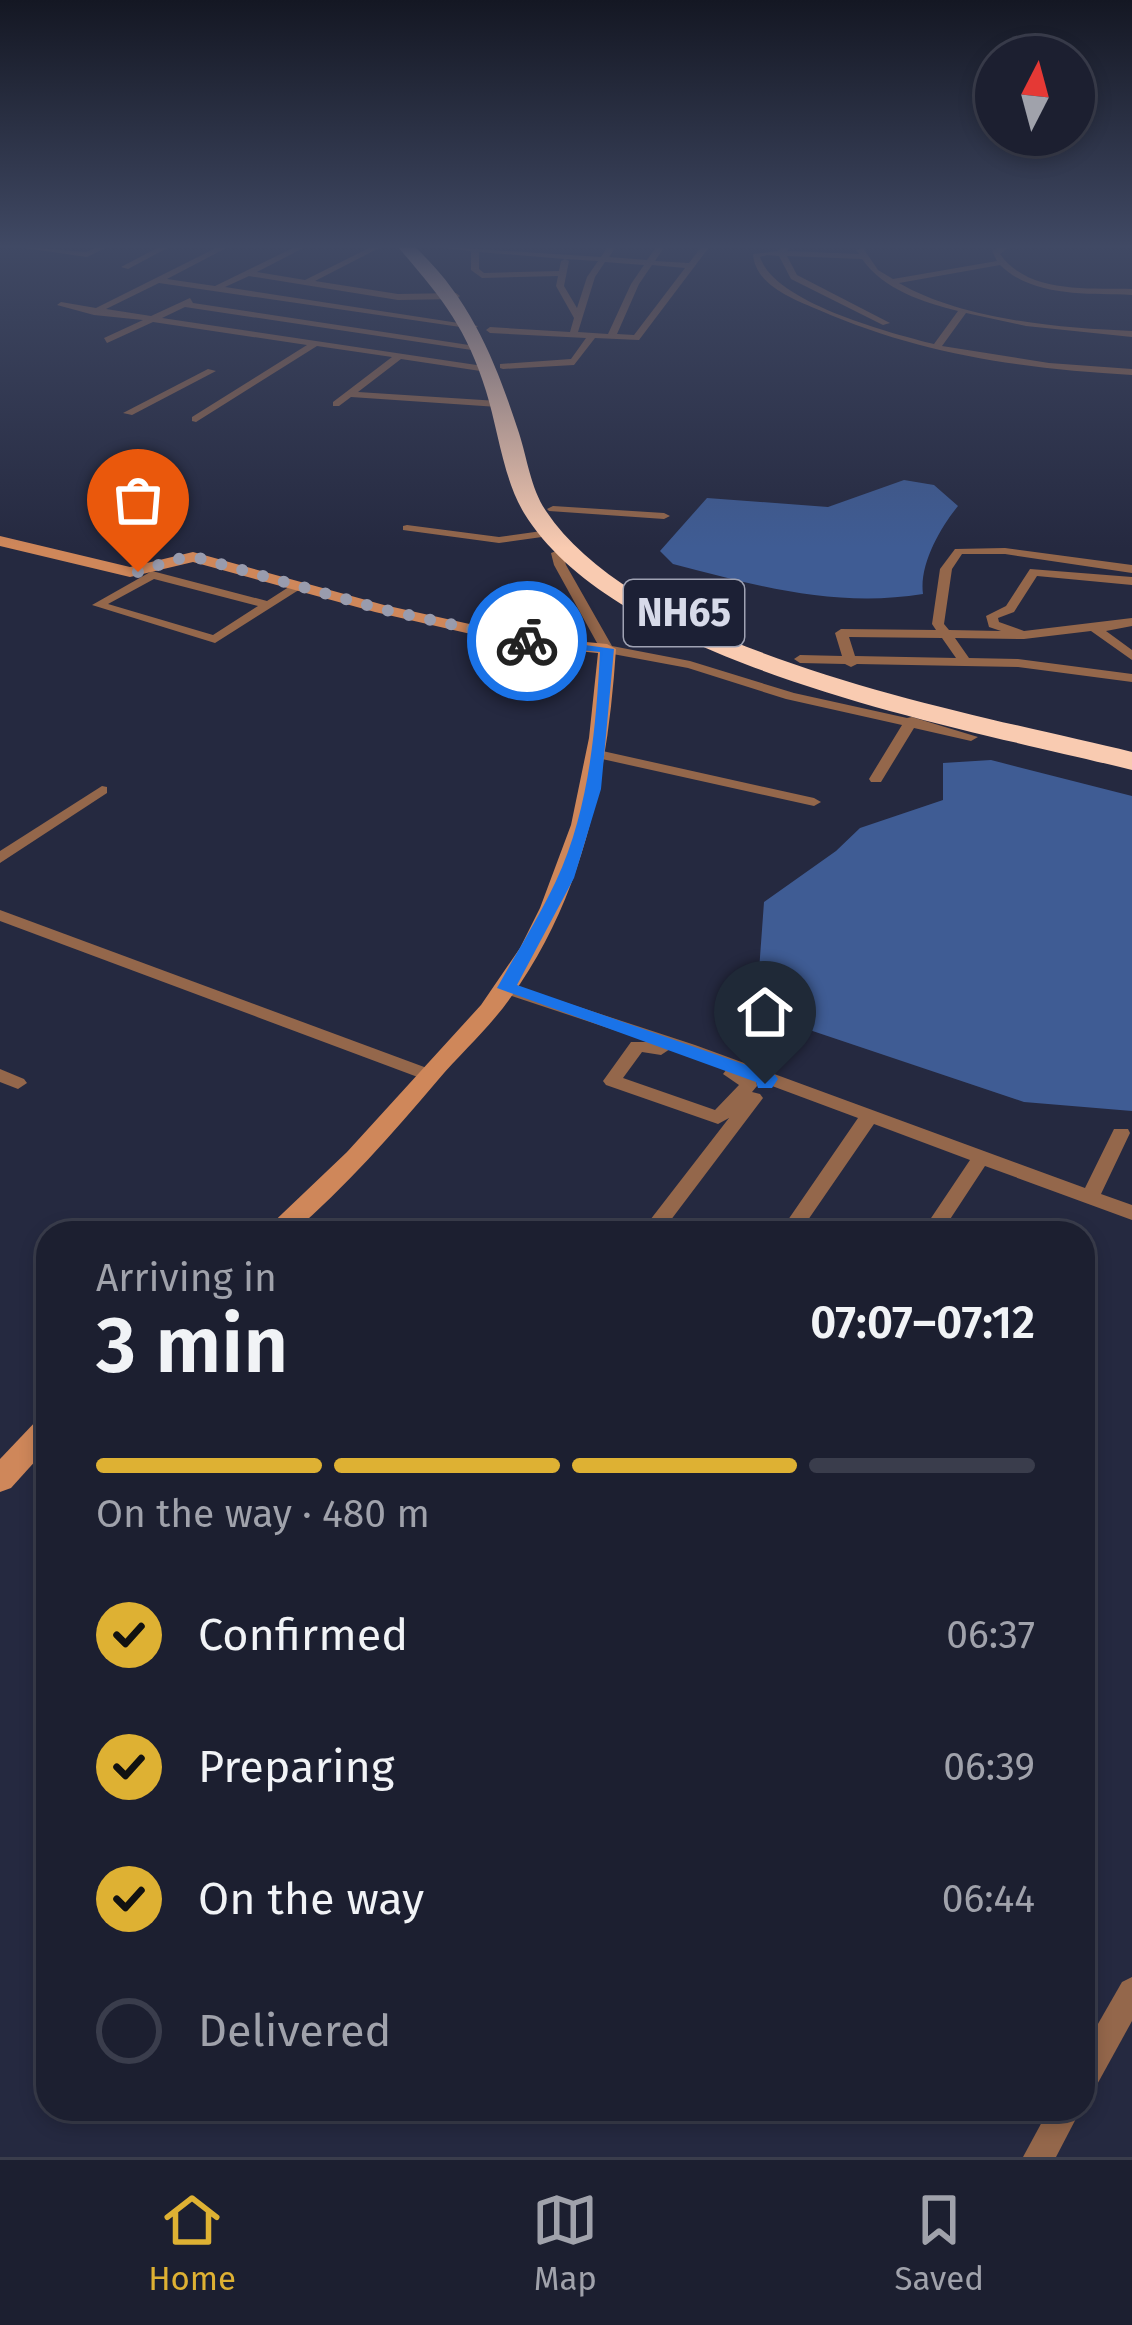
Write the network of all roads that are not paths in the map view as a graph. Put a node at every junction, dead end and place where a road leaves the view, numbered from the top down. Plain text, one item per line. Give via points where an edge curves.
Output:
1 (311, 347) edge
2 (325, 347) edge
3 (478, 347) edge
4 (481, 347) edge
5 (496, 347) edge
6 (585, 347) edge
7 (931, 347) edge
8 (487, 348) junction
9 (936, 348) joint
10 (397, 358) junction
11 (212, 371) dead end
12 (1132, 372) edge
13 (168, 393) junction
14 (349, 394) junction
15 (185, 397) dead end
16 (203, 400) dead end
17 (220, 404) junction
18 (336, 404) dead end
19 (498, 404) junction
20 (128, 412) dead end
21 (196, 419) dead end
22 (664, 516) dead end
23 (407, 528) dead end
24 (555, 531) junction
25 (0, 541) edge
26 (1132, 569) edge
27 (1132, 580) edge
28 (298, 586) junction
29 (268, 605) junction
30 (1130, 623) edge
31 (1098, 627) junction
32 (1024, 634) junction
33 (947, 635) junction
34 (607, 649) junction
35 (742, 651) junction
36 (1132, 656) edge
37 (800, 659) junction
38 (851, 663) junction
39 (690, 664) junction
40 (967, 664) junction
41 (1132, 678) edge
42 (912, 721) junction
43 (971, 737) dead end
44 (1132, 748) edge
45 (598, 754) junction
46 (1132, 760) edge
47 (876, 779) dead end
48 (102, 790) dead end
49 (814, 802) dead end
50 (0, 858) edge
51 (0, 915) edge
52 (506, 988) junction
53 (671, 1048) junction
54 (429, 1075) junction
55 (751, 1084) junction
56 (868, 1118) junction
57 (1121, 1133) dead end
58 (980, 1160) junction
59 (1090, 1197) junction
60 (1132, 1213) edge
61 (290, 1221) edge
62 (658, 1221) edge
63 (797, 1221) edge
64 (939, 1221) edge
65 (36, 1440) edge
66 (0, 1479) edge
67 (1132, 1992) edge
68 (1095, 2058) edge
69 (1059, 2121) edge
70 (1039, 2157) edge

1 - 17 street
2 - 10 street
3 - 8 street
4 - 8 street
5 - 8 street
6 - 8 street via 574,362
7 - 9 street
8 - 10 street
8 - 19 highway, NH65
8 - 24 highway, NH65
9 - 12 street
10 - 14 street
11 - 13 street
13 - 15 street
13 - 20 street
14 - 18 street
14 - 19 street
16 - 17 street
17 - 21 street
19 - 24 highway, NH65 via 533,508
22 - 24 street
23 - 24 street via 512,541
24 - 34 street via 566,578
24 - 35 highway, NH65 via 640,604
24 - 37 highway, NH65 via 702,623
25 - 28 street via 130,572 194,557
26 - 33 street via 965,549 953,556 943,583 938,625
27 - 32 street via 1034,572 1010,609 992,616 993,625
28 - 29 street
28 - 34 street via 523,641
29 - 29 street via 214,639 98,605 152,575
30 - 31 street
31 - 32 street
31 - 36 street
32 - 33 street
33 - 38 street via 841,633
33 - 40 street
34 - 39 street
34 - 45 street
35 - 39 street via 742,661 729,668
35 - 46 highway, NH65
37 - 38 street
37 - 44 highway, NH65
38 - 40 street
39 - 42 street
40 - 41 street
42 - 43 street
42 - 47 street
45 - 49 street
45 - 52 street via 566,878
48 - 50 street
51 - 54 street
52 - 53 street
52 - 54 street
53 - 55 street
53 - 55 street via 637,1046 612,1081 710,1117 724,1116
54 - 61 street
55 - 56 street
55 - 62 street
56 - 58 street
56 - 63 street
57 - 59 street
58 - 59 street
58 - 64 street
59 - 60 street
65 - 66 street
67 - 68 street
69 - 70 street

